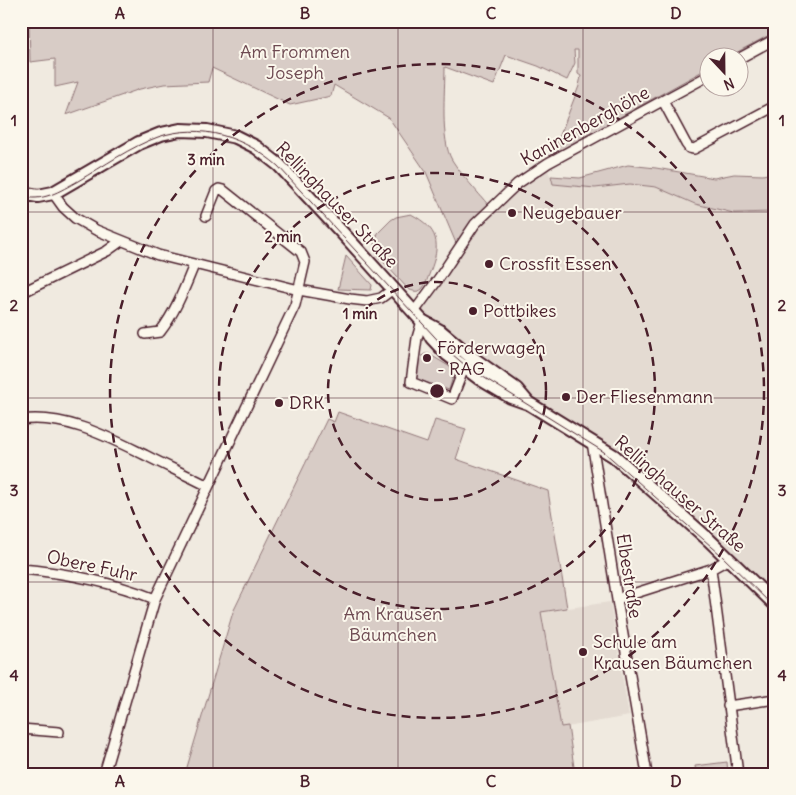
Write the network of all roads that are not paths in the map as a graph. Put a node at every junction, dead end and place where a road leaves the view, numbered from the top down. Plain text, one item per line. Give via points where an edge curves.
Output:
1 (775, 39) edge
2 (748, 54) edge
3 (698, 82) edge
4 (663, 101) junction
5 (775, 106) edge
6 (21, 178) edge
7 (21, 186) edge
8 (21, 193) edge
9 (53, 193) junction
10 (206, 216) dead end
11 (121, 241) junction
12 (194, 265) junction
13 (393, 289) junction
14 (299, 290) junction
15 (21, 293) edge
16 (418, 317) junction
17 (144, 334) dead end
18 (464, 368) junction
19 (528, 404) junction
20 (21, 420) edge
21 (592, 442) junction
22 (208, 486) junction
23 (729, 559) junction
24 (21, 569) edge
25 (711, 570) junction
26 (155, 599) junction
27 (616, 600) junction
28 (775, 604) edge
29 (775, 699) edge
30 (728, 706) junction
31 (21, 729) edge
32 (59, 732) dead end
33 (104, 774) edge
34 (647, 774) edge
35 (738, 774) edge

1 - 2 street
3 - 4 street, Kaninenberghöhe
4 - 5 street via 686,144 694,149
4 - 16 street, Kaninenberghöhe via 548,163 517,184 475,224
6 - 7 street
8 - 9 main road, Rellinghauser Straße via 38,196
9 - 11 street via 75,218
9 - 13 main road, Rellinghauser Straße via 161,134 180,130 228,134 256,147 279,165
10 - 14 street via 216,191 228,193 304,257
11 - 12 street
11 - 15 street
12 - 14 street
12 - 17 street via 160,332
13 - 14 street via 381,298 367,300
13 - 16 main road, Rellinghauser Straße
14 - 22 street
16 - 18 main road, Rellinghauser Straße via 432,338
16 - 18 street via 418,338 410,382 452,399
16 - 19 main road, Rellinghauser Straße via 516,389
18 - 19 main road, Rellinghauser Straße
19 - 21 main road, Rellinghauser Straße
20 - 22 street via 49,420 79,426
21 - 23 main road, Rellinghauser Straße via 614,456
21 - 27 street, Elbestraße
22 - 26 street
23 - 25 street
23 - 28 main road, Rellinghauser Straße
24 - 26 street, Obere Fuhr via 82,577
25 - 27 street
25 - 30 street
26 - 33 street
27 - 34 street, Elbestraße
29 - 30 street
30 - 35 street
31 - 32 street

